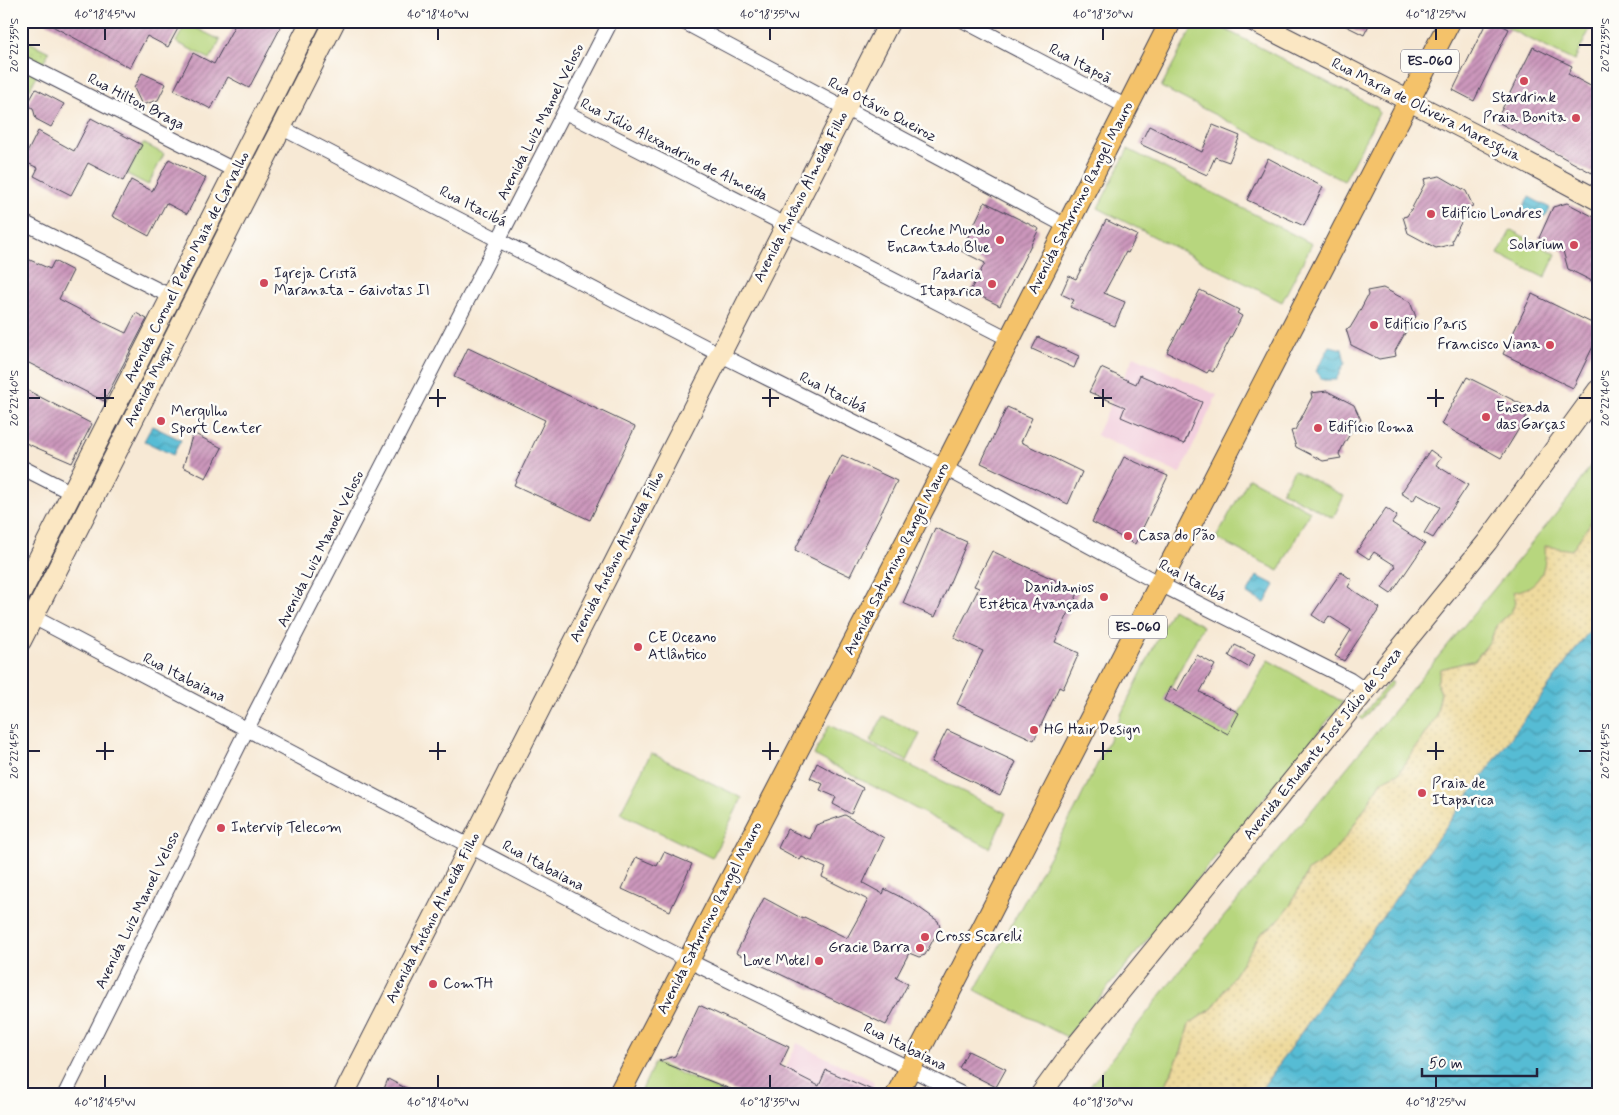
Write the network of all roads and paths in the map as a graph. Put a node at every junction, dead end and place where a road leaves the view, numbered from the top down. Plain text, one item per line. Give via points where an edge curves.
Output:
1 (311, 21) edge
2 (335, 21) edge
3 (611, 21) edge
4 (682, 21) edge
5 (890, 21) edge
6 (964, 21) edge
7 (1171, 21) edge
8 (1253, 21) edge
9 (1450, 21) edge
10 (21, 62) edge
11 (1409, 102) junction
12 (1128, 107) junction
13 (845, 109) junction
14 (565, 112) junction
15 (264, 117) junction
16 (282, 128) junction
17 (236, 171) junction
18 (1598, 200) edge
19 (21, 221) edge
20 (786, 226) junction
21 (1066, 226) junction
22 (499, 239) junction
23 (170, 296) junction
24 (189, 306) junction
25 (1009, 339) junction
26 (722, 355) junction
27 (1598, 390) edge
28 (21, 467) edge
29 (944, 468) junction
30 (72, 493) junction
31 (91, 503) junction
32 (1160, 584) junction
33 (21, 594) edge
34 (27, 615) edge
35 (21, 641) edge
36 (1366, 691) junction
37 (247, 729) junction
38 (469, 846) junction
39 (687, 960) junction
40 (910, 1068) junction
41 (65, 1094) edge
42 (344, 1094) edge
43 (619, 1094) edge
44 (897, 1094) edge
45 (962, 1094) edge
46 (1041, 1094) edge

1 - 15 street, Avenida Coronel Pedro Maia de Carvalho
2 - 16 street
3 - 14 street, Avenida Luiz Manoel Veloso
4 - 13 street, Rua Otávio Queiroz
5 - 13 street, Avenida Antônio Almeida Filho
6 - 12 street, Rua Itapoã
7 - 12 main road, Avenida Saturnino Rangel Mauro
8 - 11 street, Rua Maria de Oliveira Maresguia
9 - 11 main road, ES-060
10 - 17 street, Rua Hilton Braga
11 - 18 street, Rua Maria de Oliveira Maresguia
11 - 32 main road, ES-060
12 - 21 main road, Avenida Saturnino Rangel Mauro
13 - 20 street, Avenida Antônio Almeida Filho
13 - 21 street, Rua Otávio Queiroz
14 - 20 street, Rua Júlio Alexandrino de Almeida
14 - 22 street, Avenida Luiz Manoel Veloso
15 - 16 street
15 - 17 street, Avenida Coronel Pedro Maia de Carvalho
16 - 22 street, Rua Itacibá
16 - 24 street, Avenida Muqui
17 - 23 street, Avenida Coronel Pedro Maia de Carvalho
19 - 23 street
20 - 25 street, Rua Júlio Alexandrino de Almeida
20 - 26 street, Avenida Antônio Almeida Filho
21 - 25 main road, Avenida Saturnino Rangel Mauro
22 - 26 street, Rua Itacibá
22 - 37 street, Avenida Luiz Manoel Veloso
23 - 24 street
23 - 30 street, Avenida Coronel Pedro Maia de Carvalho
24 - 31 street, Avenida Muqui
25 - 29 main road, Avenida Saturnino Rangel Mauro
26 - 29 street, Rua Itacibá
26 - 38 street, Avenida Antônio Almeida Filho
27 - 36 street, Avenida Estudante José Júlio de Souza via 1487,542
28 - 30 street
29 - 32 street, Rua Itacibá
29 - 39 main road, Avenida Saturnino Rangel Mauro
30 - 31 street
30 - 33 street, Avenida Coronel Pedro Maia de Carvalho
31 - 34 street, Avenida Muqui
32 - 36 street, Rua Itacibá
32 - 40 main road, ES-060
34 - 35 street, Avenida Muqui
34 - 37 street, Rua Itabaiana
36 - 46 street, Avenida Estudante José Júlio de Souza via 1079,1042
37 - 38 street, Rua Itabaiana
37 - 41 street, Avenida Luiz Manoel Veloso
38 - 39 street, Rua Itabaiana
38 - 42 street, Avenida Antônio Almeida Filho
39 - 40 street, Rua Itabaiana
39 - 43 main road, Avenida Saturnino Rangel Mauro
40 - 44 main road, ES-060
40 - 45 street, Rua Itabaiana

